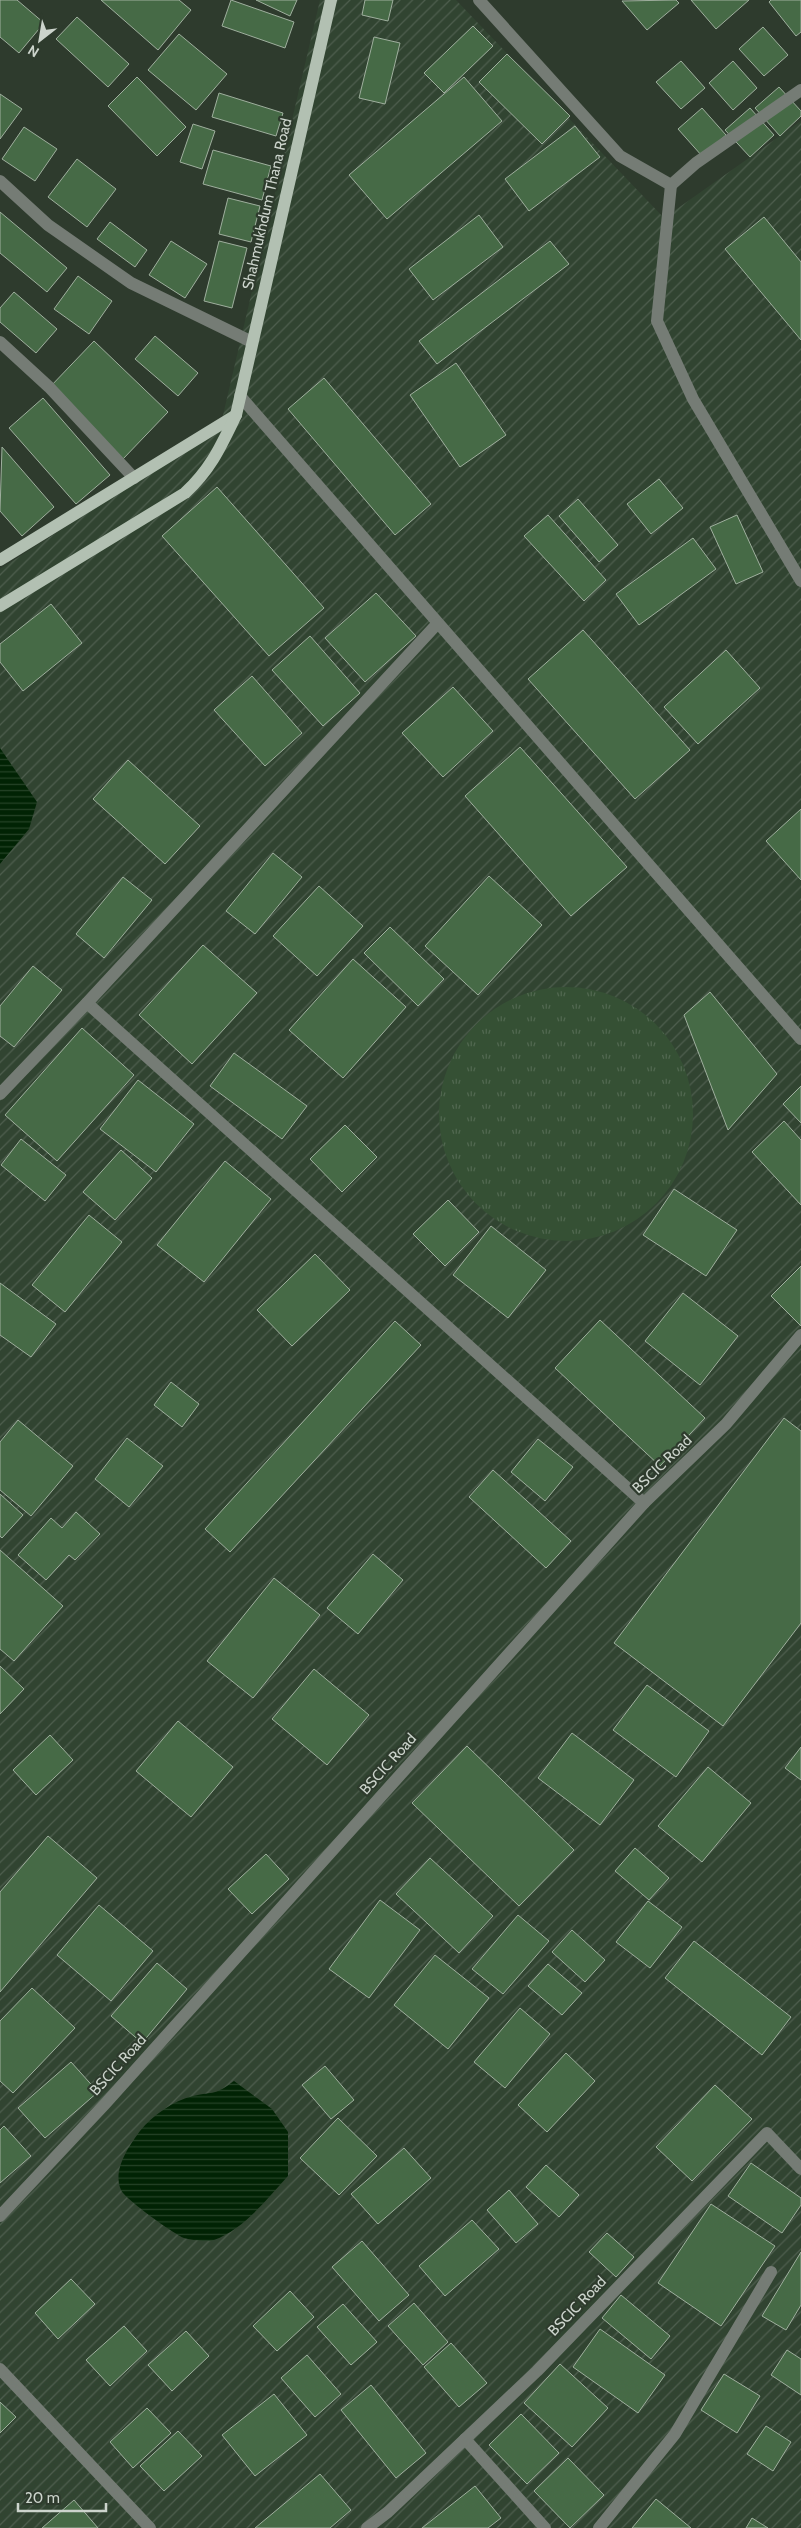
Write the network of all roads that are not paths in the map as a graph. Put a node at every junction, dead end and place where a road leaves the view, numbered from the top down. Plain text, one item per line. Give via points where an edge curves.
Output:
1 (331, 0) edge
2 (479, 0) edge
3 (801, 90) edge
4 (0, 181) edge
5 (671, 185) junction
6 (0, 342) edge
7 (252, 342) junction
8 (240, 396) junction
9 (236, 415) junction
10 (134, 478) junction
11 (0, 560) edge
12 (801, 582) edge
13 (0, 606) edge
14 (437, 624) junction
15 (87, 1003) junction
16 (801, 1039) edge
17 (0, 1094) edge
18 (799, 1341) edge
19 (644, 1503) junction
20 (801, 2169) edge
21 (0, 2216) edge
22 (770, 2272) dead end
23 (0, 2369) edge
24 (465, 2439) junction
25 (150, 2528) edge
26 (367, 2528) edge
27 (545, 2528) edge
28 (599, 2528) edge

1 - 7 main road, Shahmukhdum Thana Road
2 - 5 street via 620,156
3 - 5 street via 696,163
4 - 7 street via 48,225 132,284
5 - 12 street via 657,322 693,399
6 - 10 street via 49,387
7 - 8 main road, Shahmukhdum Thana Road
8 - 9 main road, Shahmukhdum Thana Road
8 - 14 street
9 - 10 main road
9 - 13 main road, Shahmukhdum Thana Road via 214,461 185,493
10 - 11 main road
14 - 15 street
14 - 16 street
15 - 17 street
15 - 19 street
18 - 19 street, BSCIC Road via 726,1424
19 - 21 street, BSCIC Road via 105,2104
20 - 24 street, BSCIC Road via 767,2133 537,2371
22 - 28 street via 675,2434
23 - 25 street
24 - 26 street, BSCIC Road
24 - 27 street

